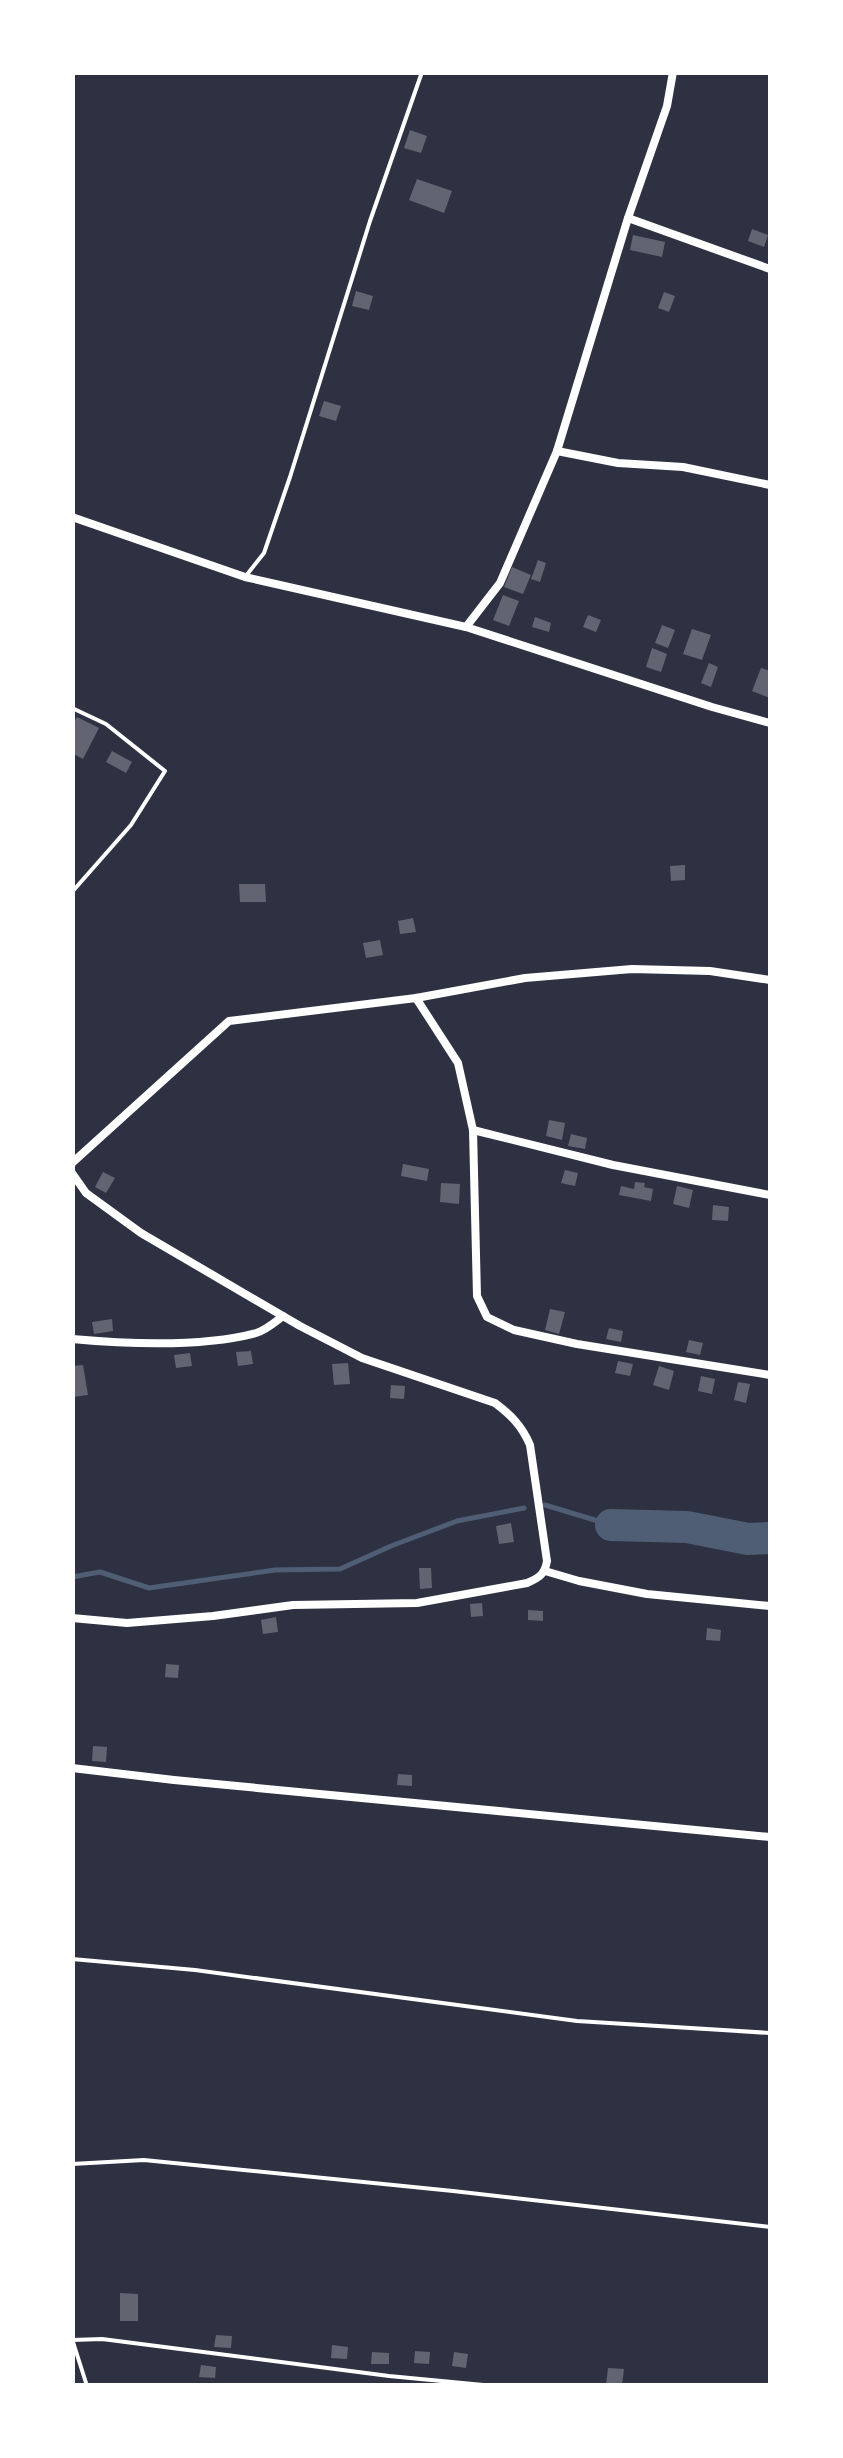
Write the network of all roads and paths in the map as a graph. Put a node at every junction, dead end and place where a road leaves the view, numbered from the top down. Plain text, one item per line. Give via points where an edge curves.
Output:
1 (422, 72) edge
2 (672, 72) edge
3 (628, 218) junction
4 (770, 270) edge
5 (556, 450) junction
6 (770, 485) edge
7 (72, 517) edge
8 (245, 578) junction
9 (466, 627) junction
10 (72, 708) edge
11 (770, 722) edge
12 (72, 892) edge
13 (770, 980) edge
14 (416, 998) junction
15 (473, 1130) junction
16 (72, 1162) edge
17 (72, 1173) edge
18 (770, 1195) edge
19 (283, 1316) junction
20 (72, 1340) edge
21 (770, 1375) edge
22 (545, 1571) junction
23 (770, 1606) edge
24 (72, 1618) edge
25 (72, 1768) edge
26 (770, 1837) edge
27 (72, 1960) edge
28 (770, 2032) edge
29 (72, 2164) edge
30 (770, 2227) edge
31 (72, 2341) edge
32 (87, 2386) edge
33 (494, 2386) edge

1 - 8 lane via 264,553
2 - 3 street
3 - 4 street
3 - 5 street
5 - 6 street
5 - 9 street via 500,583
7 - 8 street
8 - 9 street
9 - 11 street
10 - 12 lane via 106,724 165,771 131,826
13 - 14 street via 710,970 632,969 525,978
14 - 15 street via 458,1063
14 - 16 street via 229,1021
15 - 18 street
15 - 21 street via 477,1296 487,1318 577,1344
17 - 19 street via 86,1193 141,1233
19 - 20 street via 260,1332 214,1339
19 - 22 street via 362,1358 495,1402 509,1414 530,1445
22 - 23 street via 647,1594
22 - 24 street via 527,1584 417,1603 293,1604 127,1623
25 - 26 street
27 - 28 path via 577,2021
29 - 30 path via 144,2160
31 - 32 path
31 - 33 path

